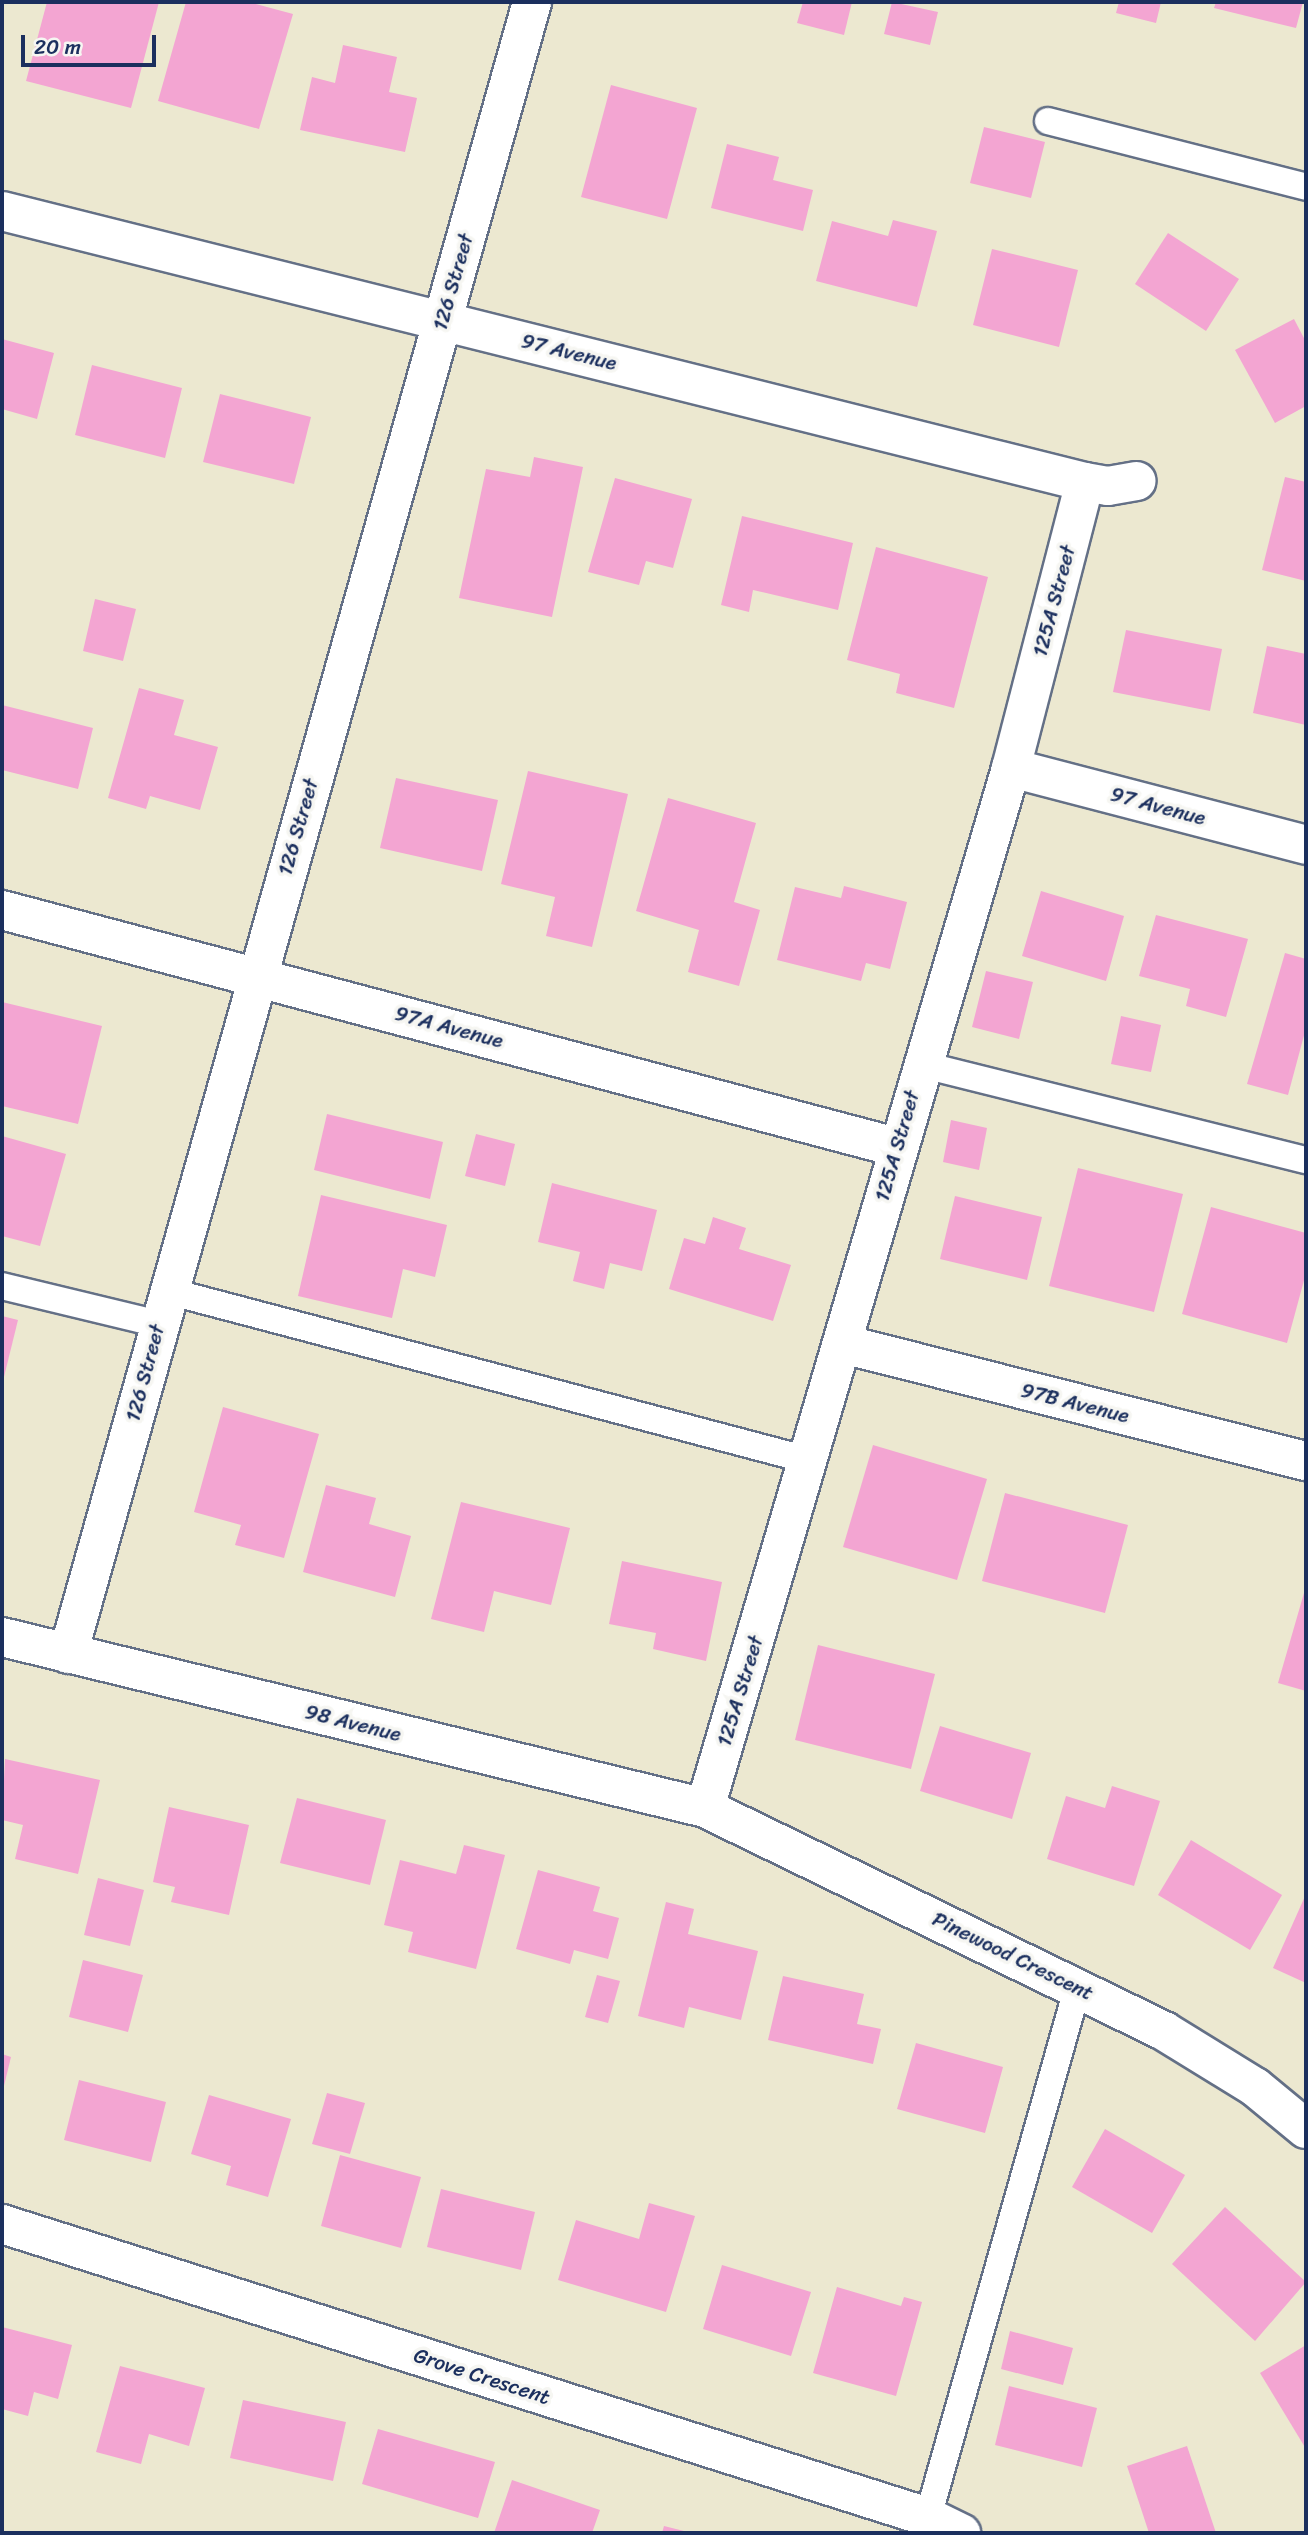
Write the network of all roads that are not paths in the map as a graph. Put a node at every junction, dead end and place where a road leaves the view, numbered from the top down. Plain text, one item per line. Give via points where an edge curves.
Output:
1 (532, 2) edge
2 (1048, 121) dead end
3 (1306, 187) edge
4 (2, 211) edge
5 (442, 321) junction
6 (1137, 481) dead end
7 (1085, 482) junction
8 (1010, 768) junction
9 (1306, 845) edge
10 (2, 910) edge
11 (256, 976) junction
12 (920, 1064) junction
13 (896, 1147) junction
14 (1306, 1160) edge
15 (2, 1286) edge
16 (164, 1307) junction
17 (843, 1344) junction
18 (808, 1460) junction
19 (1306, 1461) edge
20 (2, 1637) edge
21 (68, 1654) junction
22 (705, 1808) junction
23 (1078, 1986) junction
24 (1306, 2129) edge
25 (2, 2224) edge
26 (944, 2525) edge

1 - 5 street, 126 Street
2 - 3 lane
4 - 5 street, 97 Avenue
5 - 7 street, 97 Avenue
5 - 11 street, 126 Street
6 - 7 street, 97 Avenue via 1108,486
7 - 8 street, 125A Street
8 - 9 street, 97 Avenue
8 - 12 street, 125A Street
10 - 11 street, 97A Avenue
11 - 13 street, 97A Avenue
11 - 16 street, 126 Street
12 - 13 street, 125A Street
12 - 14 lane
13 - 17 street, 125A Street
15 - 16 lane
16 - 18 lane
16 - 21 street, 126 Street
17 - 18 street, 125A Street
17 - 19 street, 97B Avenue
18 - 22 street, 125A Street
20 - 21 street, 98 Avenue
21 - 22 street, 98 Avenue
22 - 23 street, Pinewood Crescent
23 - 24 street, Pinewood Crescent via 1164,2031 1255,2087
23 - 26 lane
25 - 26 street, Grove Crescent

